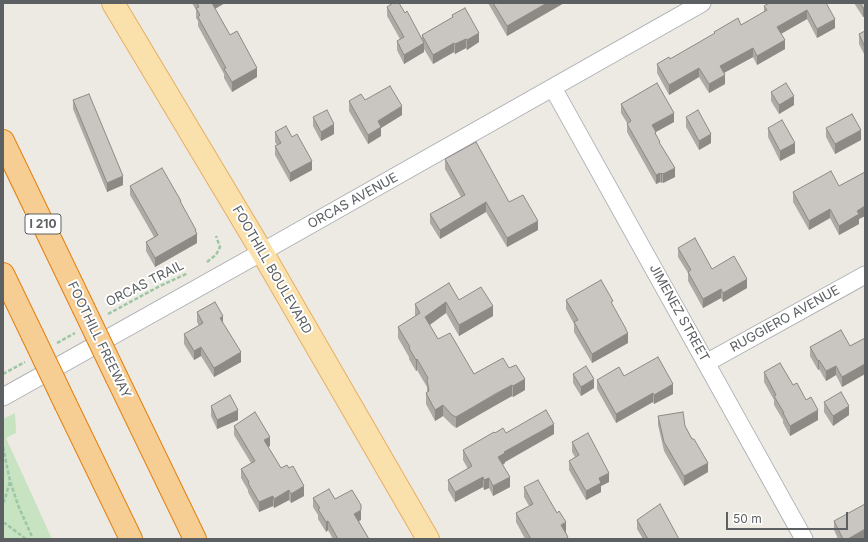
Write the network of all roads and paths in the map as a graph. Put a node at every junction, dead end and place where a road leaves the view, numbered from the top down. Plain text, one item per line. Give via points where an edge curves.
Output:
1 (113, 3) edge
2 (702, 3) edge
3 (553, 88) junction
4 (3, 141) edge
5 (216, 236) dead end
6 (262, 252) junction
7 (202, 265) dead end
8 (190, 272) dead end
9 (3, 274) edge
10 (865, 275) edge
11 (105, 316) dead end
12 (78, 331) dead end
13 (51, 347) dead end
14 (30, 359) dead end
15 (706, 363) junction
16 (3, 374) edge
17 (3, 397) edge
18 (3, 447) edge
19 (10, 481) junction
20 (3, 503) edge
21 (3, 523) edge
22 (26, 539) edge
23 (33, 539) edge
24 (131, 539) edge
25 (195, 539) edge
26 (428, 539) edge
27 (804, 539) edge

1 - 6 main road, FOOTHILL BOULEVARD
2 - 3 street, ORCAS AVENUE
3 - 6 street, ORCAS AVENUE
3 - 15 street, JIMENEZ STREET
4 - 25 highway, FOOTHILL FREEWAY / I 210, bridge
5 - 7 path, ORCAS TRAIL via 220,247 216,255
6 - 17 street, ORCAS AVENUE
6 - 26 main road, FOOTHILL BOULEVARD
8 - 11 path, ORCAS TRAIL
9 - 24 highway, bridge
10 - 15 street, RUGGIERO AVENUE
12 - 13 path
14 - 16 path
15 - 27 street, JIMENEZ STREET
18 - 19 path
19 - 20 path
19 - 23 path
21 - 22 path

